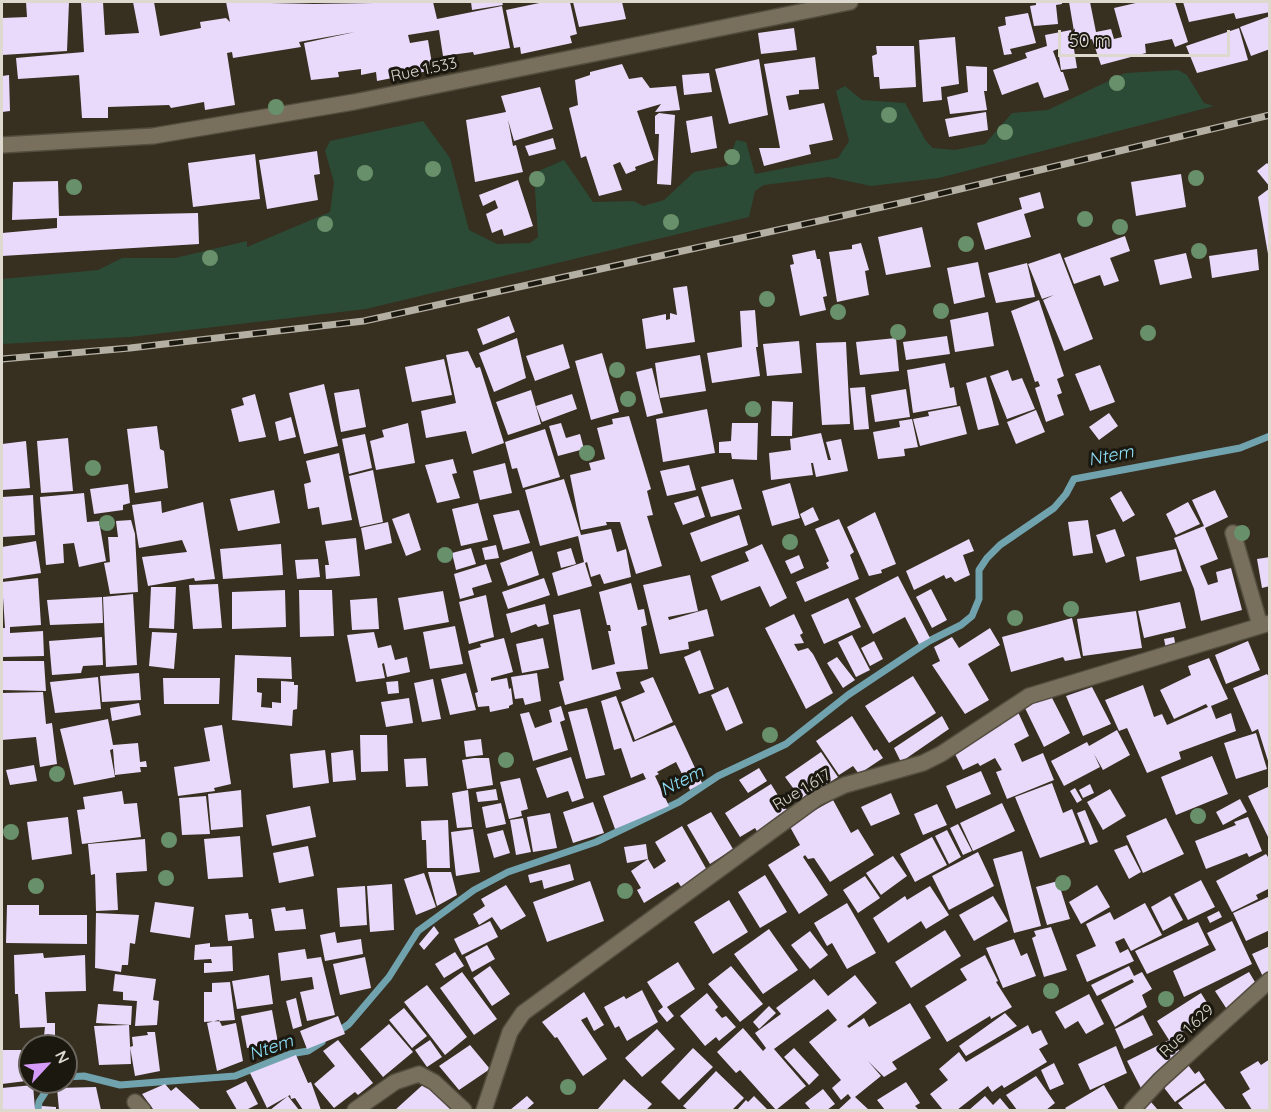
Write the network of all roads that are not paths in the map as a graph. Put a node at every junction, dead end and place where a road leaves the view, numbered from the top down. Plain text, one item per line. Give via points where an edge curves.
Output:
1 (850, 2) edge
2 (779, 8) edge
3 (2, 145) edge
4 (1233, 533) dead end
5 (1265, 624) edge
6 (1269, 980) edge
7 (355, 1110) edge
8 (464, 1110) edge
9 (483, 1110) edge
10 (1132, 1110) edge

1 - 2 street, Rue 1.533
2 - 3 street, Rue 1.533 via 354,102 153,136
4 - 5 street
5 - 9 street, Rue 1.617 via 1029,696 923,763 845,785 817,798 523,1013 510,1032
6 - 10 street, Rue 1.629
7 - 8 street via 395,1082 418,1074 434,1082

